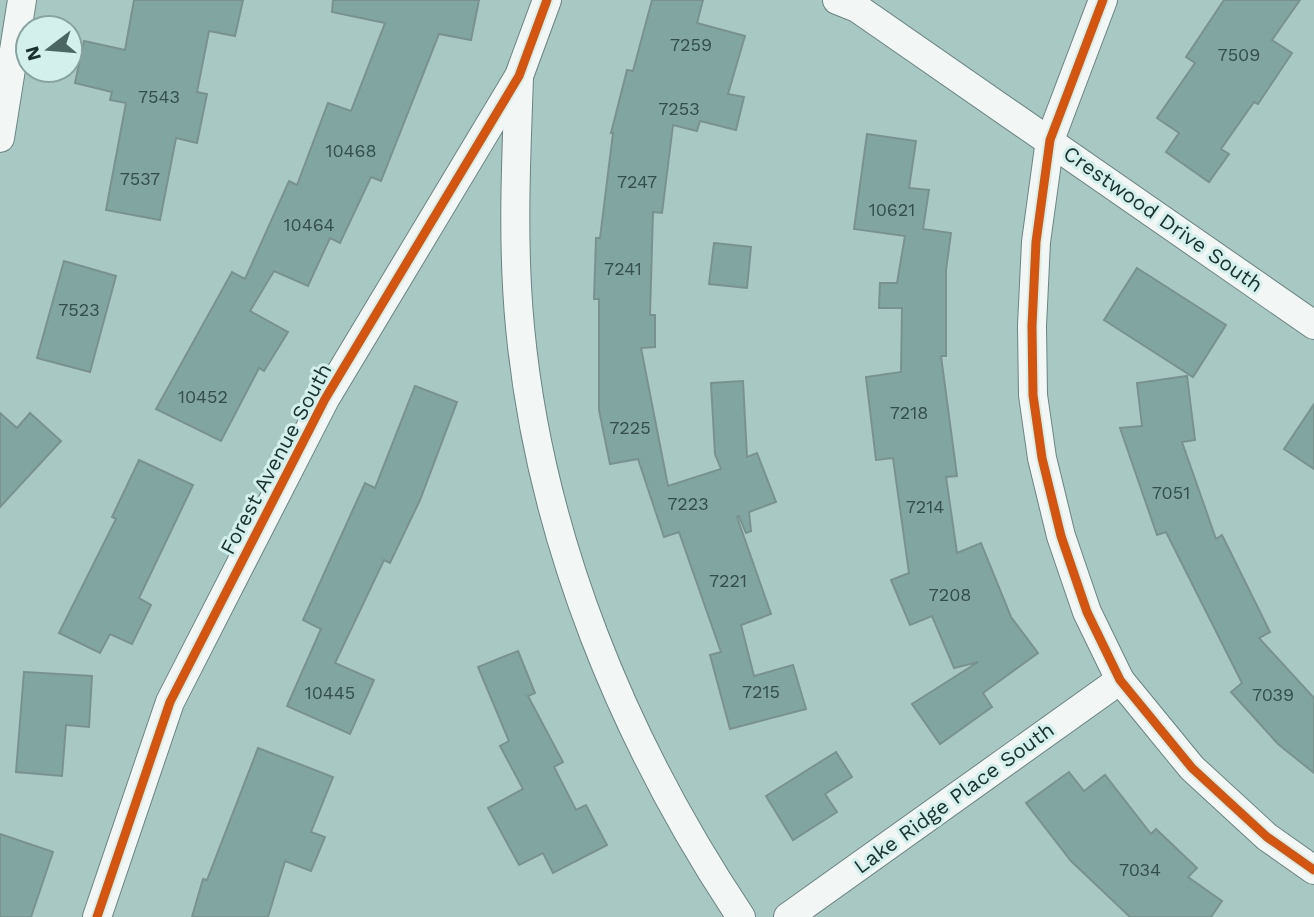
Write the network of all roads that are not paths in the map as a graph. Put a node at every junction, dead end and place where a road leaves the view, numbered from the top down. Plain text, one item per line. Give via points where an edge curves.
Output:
1 (22, 0) edge
2 (547, 0) edge
3 (837, 0) edge
4 (1103, 0) edge
5 (519, 76) junction
6 (0, 138) edge
7 (1050, 140) junction
8 (1314, 325) edge
9 (1120, 680) junction
10 (1314, 870) edge
11 (97, 917) edge
12 (741, 917) edge
13 (788, 917) edge

1 - 6 street
2 - 5 street, Forest Avenue South
3 - 7 street, Crestwood Drive South via 857,8
4 - 7 street
5 - 11 street, Forest Avenue South via 325,399 170,702
5 - 12 street via 514,206 520,327 532,422 552,505 605,664 649,760
7 - 8 street, Crestwood Drive South
7 - 9 street via 1036,242 1033,395 1061,536 1087,612
9 - 10 street via 1192,768 1267,837
9 - 13 street, Lake Ridge Place South

